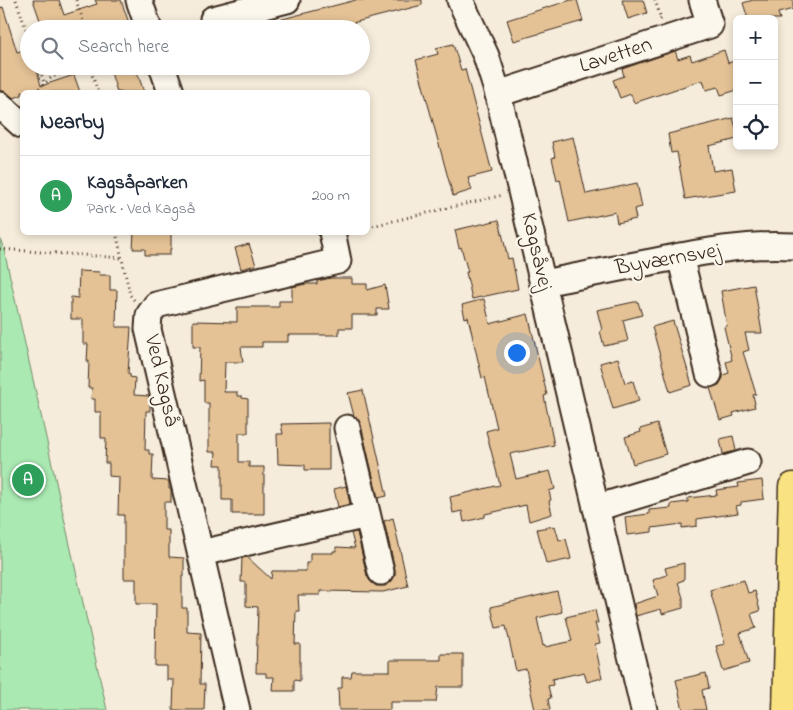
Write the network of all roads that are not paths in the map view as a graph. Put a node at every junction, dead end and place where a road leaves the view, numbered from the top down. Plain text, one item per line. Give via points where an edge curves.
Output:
1 (139, 0) edge
2 (287, 0) edge
3 (460, 0) edge
4 (704, 0) edge
5 (213, 19) dead end
6 (146, 20) edge
7 (165, 75) edge
8 (170, 90) edge
9 (498, 94) junction
10 (0, 105) edge
11 (20, 123) edge
12 (333, 235) edge
13 (793, 246) edge
14 (680, 256) junction
15 (543, 283) junction
16 (709, 374) dead end
17 (347, 428) dead end
18 (748, 462) dead end
19 (793, 487) edge
20 (596, 508) junction
21 (368, 515) junction
22 (201, 553) junction
23 (382, 572) dead end
24 (790, 605) junction
25 (237, 710) edge
26 (644, 710) edge
27 (778, 710) edge
28 (788, 710) edge

1 - 6 street
2 - 5 street
3 - 9 street, Kagsåvej via 486,56
4 - 9 street, Lavetten via 710,25
7 - 8 street
9 - 15 street, Kagsåvej
10 - 11 street
12 - 22 street, Ved Kagså via 338,261 156,304 149,315 148,328
13 - 14 street, Byværnsvej via 734,248
14 - 15 street, Byværnsvej
14 - 16 street
15 - 20 street, Kagsåvej
17 - 21 street
18 - 20 street
19 - 24 highway
20 - 26 street, Kagsåvej
21 - 22 street
21 - 23 street
22 - 25 street, Ved Kagså
24 - 27 highway
24 - 28 highway

